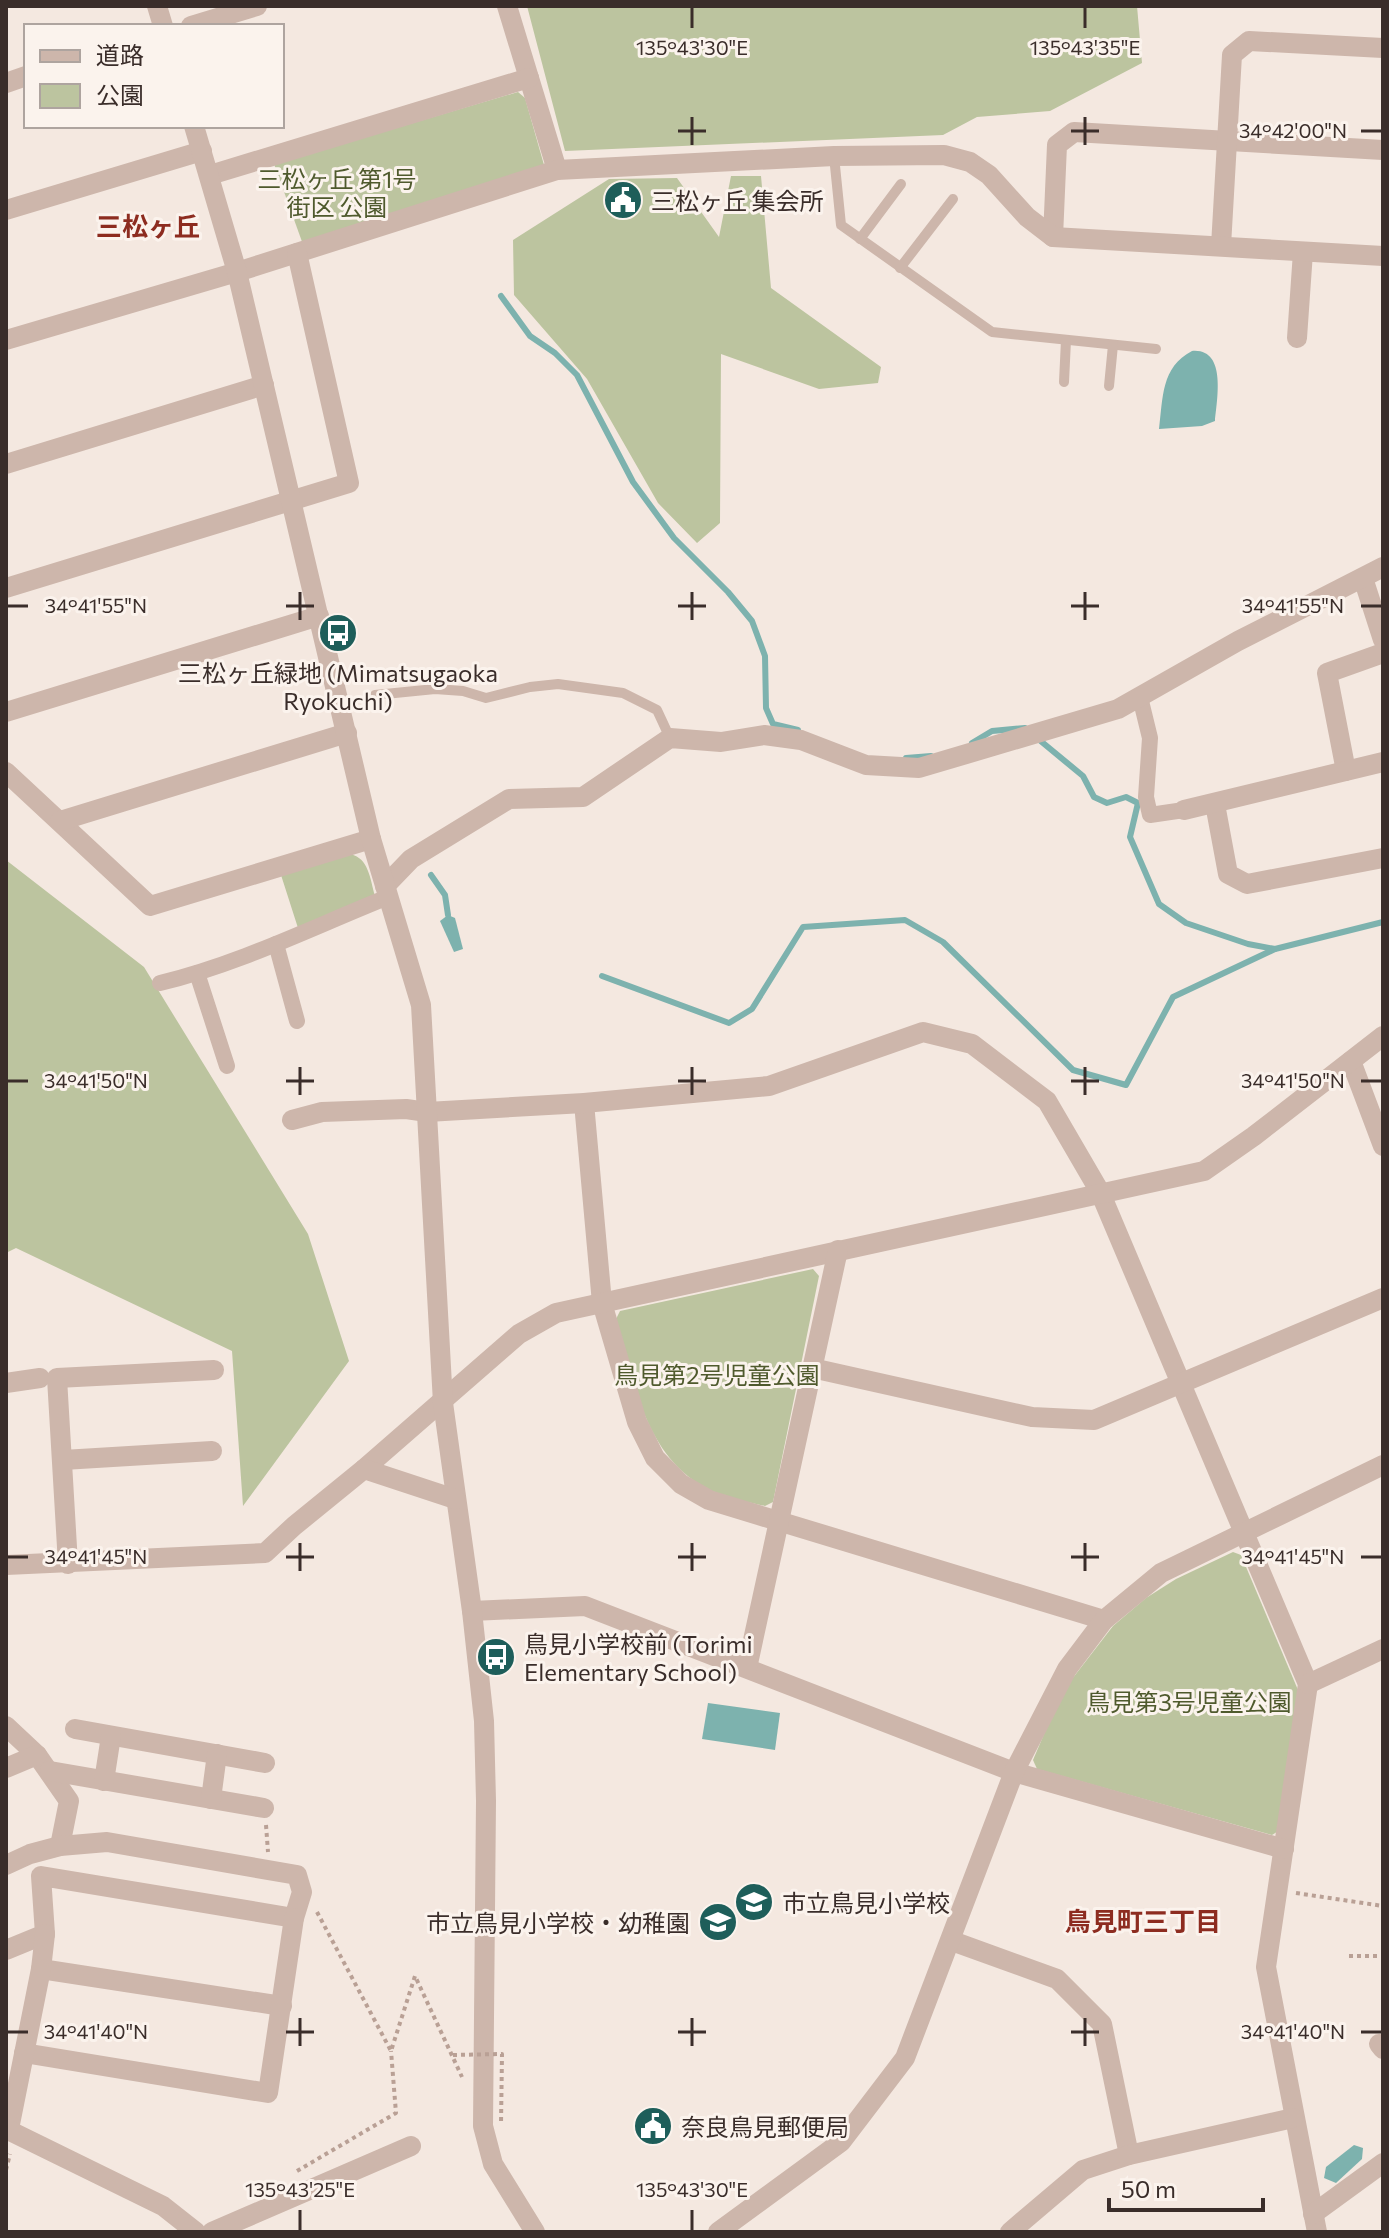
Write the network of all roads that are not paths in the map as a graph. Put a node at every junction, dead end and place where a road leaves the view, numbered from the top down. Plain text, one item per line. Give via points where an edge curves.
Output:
1 (257, 6) edge
2 (507, 6) edge
3 (198, 24) edge
4 (1383, 48) edge
5 (529, 78) junction
6 (195, 128) edge
7 (1228, 142) junction
8 (1383, 150) edge
9 (202, 151) junction
10 (834, 156) junction
11 (557, 170) junction
12 (210, 175) junction
13 (901, 184) dead end
14 (953, 199) dead end
15 (6, 210) edge
16 (1053, 237) junction
17 (860, 239) junction
18 (1221, 246) junction
19 (1303, 252) junction
20 (297, 253) junction
21 (1383, 256) edge
22 (900, 268) junction
23 (237, 272) junction
24 (1297, 338) dead end
25 (6, 340) edge
26 (1066, 340) junction
27 (1113, 345) junction
28 (1156, 349) dead end
29 (1064, 382) dead end
30 (264, 385) junction
31 (1109, 386) dead end
32 (6, 464) edge
33 (293, 501) junction
34 (1383, 567) edge
35 (1363, 578) junction
36 (6, 588) edge
37 (319, 616) junction
38 (1383, 640) edge
39 (1383, 653) edge
40 (375, 695) dead end
41 (1140, 697) junction
42 (6, 712) edge
43 (347, 733) junction
44 (670, 738) junction
45 (1383, 762) edge
46 (1346, 771) junction
47 (6, 772) edge
48 (1215, 804) junction
49 (1184, 810) joint
50 (60, 821) junction
51 (371, 839) junction
52 (1383, 858) edge
53 (386, 891) junction
54 (276, 944) junction
55 (197, 973) junction
56 (160, 983) dead end
57 (297, 1021) dead end
58 (1383, 1036) edge
59 (1351, 1061) junction
60 (227, 1066) dead end
61 (584, 1103) junction
62 (427, 1112) junction
63 (292, 1120) dead end
64 (1383, 1146) edge
65 (1100, 1192) junction
66 (838, 1250) junction
67 (1383, 1298) edge
68 (602, 1303) junction
69 (812, 1368) junction
70 (214, 1370) dead end
71 (40, 1378) dead end
72 (1181, 1382) junction
73 (6, 1383) edge
74 (443, 1403) junction
75 (212, 1451) dead end
76 (63, 1460) junction
77 (1383, 1465) edge
78 (364, 1469) junction
79 (455, 1499) junction
80 (778, 1521) junction
81 (1243, 1532) junction
82 (68, 1564) junction
83 (6, 1565) edge
84 (472, 1611) junction
85 (1104, 1620) junction
86 (1383, 1649) edge
87 (747, 1668) junction
88 (1308, 1684) junction
89 (6, 1726) edge
90 (75, 1729) dead end
91 (111, 1736) junction
92 (217, 1754) junction
93 (43, 1763) junction
94 (265, 1763) dead end
95 (6, 1768) edge
96 (1014, 1772) junction
97 (104, 1781) junction
98 (211, 1799) junction
99 (264, 1808) dead end
100 (60, 1846) junction
101 (1284, 1849) junction
102 (30, 1854) junction
103 (6, 1865) edge
104 (41, 1876) junction
105 (294, 1918) junction
106 (45, 1934) junction
107 (952, 1941) junction
108 (6, 1950) edge
109 (41, 1969) junction
110 (282, 2006) junction
111 (24, 2053) junction
112 (1293, 2118) junction
113 (8, 2129) edge
114 (411, 2146) dead end
115 (1129, 2155) junction
116 (1383, 2163) edge
117 (1315, 2223) edge
118 (734, 2228) edge
119 (196, 2232) edge
120 (212, 2232) edge
121 (535, 2232) edge
122 (1010, 2232) edge

1 - 3 street
2 - 5 street
4 - 7 street via 1249,41 1232,55
5 - 11 street
5 - 12 street
6 - 9 street
7 - 8 street
7 - 16 street via 1074,132 1057,145
7 - 18 street
9 - 12 street
9 - 15 street
10 - 11 street
10 - 16 street via 944,155 970,162
10 - 17 lane via 841,225
11 - 20 street
12 - 23 street
13 - 17 lane
14 - 22 lane
16 - 18 street
17 - 22 lane
18 - 19 street
19 - 21 street
19 - 24 street
20 - 23 street
20 - 33 street via 349,483
22 - 26 lane via 992,332
23 - 25 street
23 - 30 street
26 - 27 lane
26 - 29 lane
27 - 28 lane
27 - 31 lane
30 - 32 street
30 - 33 street
33 - 36 street
33 - 37 street
34 - 35 street
35 - 38 street
35 - 41 street
37 - 42 street
37 - 43 street
39 - 46 street via 1327,673
40 - 44 lane via 435,689 486,698 558,684 593,688 623,693 657,710
41 - 44 street via 1118,709 919,768 866,765 801,740 764,735 721,742
41 - 49 street via 1150,738 1150,815
43 - 50 street
43 - 51 street
44 - 53 street via 583,797 509,799 411,859
45 - 46 street
46 - 48 street
47 - 50 street
48 - 49 street
48 - 52 street via 1228,874 1247,884
50 - 51 street via 150,906
51 - 53 street
53 - 54 street
53 - 62 street via 421,1005
54 - 55 street
54 - 57 street
55 - 56 street
55 - 60 street
58 - 59 street
59 - 64 street
59 - 65 street via 1204,1171
61 - 62 street
61 - 65 street via 769,1086 923,1032 972,1044 1047,1101
61 - 68 street
62 - 63 street via 322,1112
62 - 74 street
65 - 66 street
65 - 72 street
66 - 68 street
66 - 69 street
67 - 72 street
68 - 74 street via 556,1313 519,1334
68 - 80 street via 637,1422 655,1458 681,1484 709,1500
69 - 72 street via 1032,1417 1094,1420
69 - 80 street
70 - 76 street via 57,1378
71 - 73 street
72 - 81 street
74 - 78 street
74 - 79 street
75 - 76 street
76 - 82 street
77 - 81 street
78 - 79 street
78 - 82 street via 265,1553
79 - 84 street
80 - 85 street
80 - 87 street
81 - 85 street via 1161,1573
81 - 88 street
82 - 83 street
84 - 87 street via 585,1606
84 - 121 street via 486,1801 483,2126 493,2164
85 - 96 street via 1067,1669
86 - 88 street
87 - 96 street
88 - 101 street
89 - 93 street
90 - 91 street
91 - 92 street
91 - 97 street
92 - 94 street
92 - 98 street
93 - 95 street
93 - 97 street
93 - 100 street via 69,1801
96 - 101 street
96 - 107 street
97 - 98 street
98 - 99 street
100 - 102 street
100 - 105 street via 107,1842 297,1875 302,1892
101 - 112 street via 1266,1967
102 - 103 street
102 - 104 street
104 - 105 street
104 - 106 street
105 - 110 street
106 - 108 street
106 - 109 street
107 - 115 street via 1057,1979 1102,2024
107 - 118 street via 905,2058 841,2142
109 - 110 street
109 - 111 street
110 - 111 street via 268,2093
111 - 113 street
112 - 115 street
112 - 117 street
113 - 119 street via 163,2206
114 - 120 street
115 - 122 street via 1083,2170
116 - 117 street

